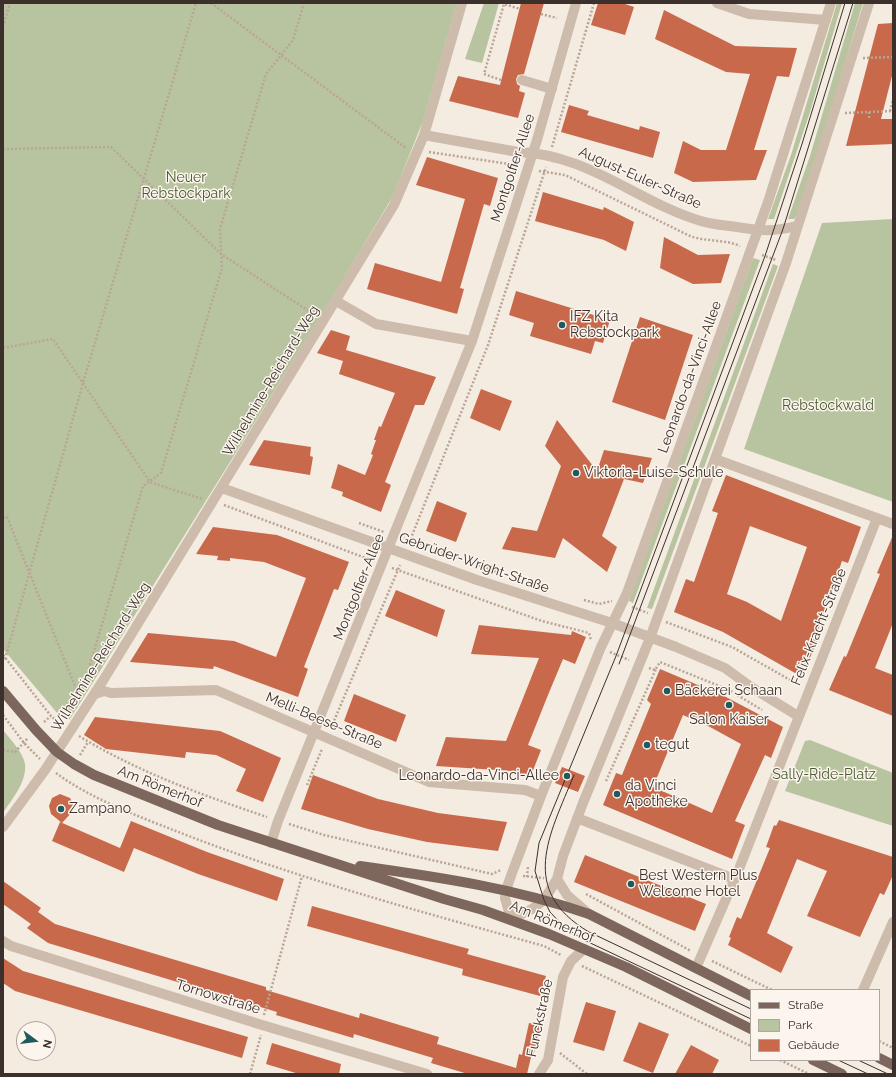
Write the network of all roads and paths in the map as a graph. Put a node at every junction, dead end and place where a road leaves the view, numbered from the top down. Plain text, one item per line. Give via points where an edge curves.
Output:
1 (10, 3) edge
2 (196, 3) edge
3 (211, 3) edge
4 (304, 3) edge
5 (462, 3) edge
6 (576, 3) edge
7 (717, 3) edge
8 (831, 3) edge
9 (869, 3) edge
10 (520, 8) dead end
11 (541, 14) dead end
12 (557, 18) dead end
13 (826, 20) junction
14 (3, 27) edge
15 (893, 49) edge
16 (280, 56) junction
17 (852, 58) junction
18 (501, 80) dead end
19 (522, 80) dead end
20 (552, 89) junction
21 (893, 100) edge
22 (892, 111) edge
23 (869, 112) junction
24 (835, 113) junction
25 (869, 120) dead end
26 (424, 135) junction
27 (3, 149) edge
28 (533, 152) junction
29 (417, 153) junction
30 (528, 169) junction
31 (144, 179) junction
32 (797, 226) junction
33 (758, 231) junction
34 (750, 251) junction
35 (221, 254) junction
36 (786, 263) junction
37 (336, 301) junction
38 (323, 321) junction
39 (472, 341) junction
40 (3, 348) edge
41 (83, 383) junction
42 (715, 459) junction
43 (150, 482) junction
44 (222, 488) junction
45 (213, 502) junction
46 (3, 518) edge
47 (877, 518) junction
48 (353, 521) dead end
49 (893, 524) edge
50 (395, 535) junction
51 (390, 549) junction
52 (383, 564) junction
53 (29, 573) junction
54 (500, 574) dead end
55 (579, 599) dead end
56 (622, 603) junction
57 (658, 617) junction
58 (612, 623) junction
59 (668, 623) junction
60 (650, 638) junction
61 (667, 644) junction
62 (601, 647) junction
63 (3, 655) edge
64 (5, 659) junction
65 (640, 664) junction
66 (655, 670) junction
67 (809, 690) junction
68 (3, 691) edge
69 (94, 694) junction
70 (765, 711) dead end
71 (3, 715) edge
72 (798, 716) junction
73 (70, 731) junction
74 (314, 732) junction
75 (19, 747) dead end
76 (3, 750) edge
77 (57, 752) junction
78 (48, 766) junction
79 (604, 786) dead end
80 (541, 796) junction
81 (577, 818) junction
82 (3, 827) edge
83 (271, 843) junction
84 (334, 862) junction
85 (512, 873) junction
86 (302, 876) junction
87 (557, 879) junction
88 (734, 879) junction
89 (506, 890) junction
90 (579, 890) dead end
91 (544, 900) junction
92 (588, 914) junction
93 (511, 919) junction
94 (893, 922) edge
95 (3, 941) edge
96 (584, 949) junction
97 (701, 956) junction
98 (571, 961) junction
99 (696, 968) junction
100 (770, 989) edge
101 (863, 989) edge
102 (750, 995) edge
103 (262, 1025) junction
104 (750, 1029) edge
105 (880, 1042) edge
106 (551, 1046) junction
107 (750, 1046) edge
108 (893, 1048) edge
109 (880, 1058) edge
110 (782, 1061) edge
111 (815, 1061) edge
112 (893, 1065) edge
113 (250, 1074) edge
114 (427, 1074) edge
115 (539, 1074) edge
116 (587, 1074) edge
117 (809, 1074) edge
118 (842, 1074) edge

1 - 14 path
2 - 31 path
3 - 16 path
4 - 16 path via 293,40
5 - 26 street, Wilhelmine-Reichard-Weg
6 - 20 street, Montgolfier-Allee
7 - 13 street via 749,14
8 - 13 street, Leonardo-da-Vinci-Allee
9 - 17 street
10 - 18 path via 504,4 484,74
11 - 12 path
13 - 33 street, Leonardo-da-Vinci-Allee
15 - 17 path via 893,57
16 - 29 path
16 - 35 path via 266,74 220,229
17 - 24 street
19 - 20 street
20 - 28 street, Montgolfier-Allee
21 - 22 path
22 - 23 path
23 - 24 path
23 - 25 path
24 - 32 street
26 - 28 street, August-Euler-Straße via 518,152
26 - 29 street, Wilhelmine-Reichard-Weg
27 - 31 path via 111,147
28 - 30 street, Montgolfier-Allee
28 - 33 street, August-Euler-Straße via 573,162 688,217 711,224
29 - 30 path via 514,164
29 - 37 street, Wilhelmine-Reichard-Weg via 403,186
30 - 34 path via 565,175 699,240 732,242
30 - 39 street, Montgolfier-Allee
31 - 35 path
31 - 41 path
32 - 33 street, August-Euler-Straße
32 - 36 street
33 - 34 street, Leonardo-da-Vinci-Allee
34 - 36 path
34 - 56 street, Leonardo-da-Vinci-Allee
35 - 38 path
35 - 43 path via 222,268 161,473
36 - 42 street
37 - 38 street, Wilhelmine-Reichard-Weg
37 - 39 street via 376,324
38 - 44 street, Wilhelmine-Reichard-Weg
39 - 50 street, Montgolfier-Allee
40 - 41 path via 53,339
41 - 43 path
41 - 53 path
42 - 47 street
42 - 57 street
43 - 45 path
43 - 53 path via 143,486 80,698
44 - 45 street, Wilhelmine-Reichard-Weg
44 - 51 street, Gebrüder-Wright-Straße
45 - 52 path via 231,506
45 - 69 street, Wilhelmine-Reichard-Weg
46 - 53 path via 7,517
47 - 49 street
47 - 67 street, Felix-Kracht-Straße
48 - 50 path
50 - 51 street, Montgolfier-Allee
50 - 54 path
51 - 52 street, Montgolfier-Allee
51 - 58 street, Gebrüder-Wright-Straße
52 - 62 path via 542,621 589,633 592,643
52 - 74 street, Montgolfier-Allee
53 - 64 path
55 - 56 path via 599,604 610,600
56 - 57 path
56 - 58 street, Leonardo-da-Vinci-Allee
57 - 59 path
57 - 60 street
58 - 60 street, Gebrüder-Wright-Straße
58 - 62 street, Leonardo-da-Vinci-Allee
59 - 61 path
59 - 67 path via 732,647
60 - 61 street, Gebrüder-Wright-Straße
60 - 65 street
61 - 66 path
61 - 72 street, Gebrüder-Wright-Straße via 725,668
62 - 65 path via 612,654
62 - 80 street, Leonardo-da-Vinci-Allee
63 - 64 path
64 - 73 path via 51,716
65 - 66 path
65 - 81 street
66 - 70 path via 660,662 729,690
66 - 79 path
67 - 72 street, Felix-Kracht-Straße
68 - 77 main road, Am Römerhof
69 - 73 street, Wilhelmine-Reichard-Weg
69 - 74 street, Melli-Beese-Straße via 104,691 111,693 216,690
71 - 78 path via 24,742
72 - 88 street, Felix-Kracht-Straße
73 - 77 street, Wilhelmine-Reichard-Weg
74 - 80 street, Melli-Beese-Straße via 430,782 525,790
74 - 83 street, Montgolfier-Allee
75 - 76 path via 15,752
77 - 78 street, Wilhelmine-Reichard-Weg
77 - 83 main road, Am Römerhof via 74,764 130,790
78 - 82 street, Wilhelmine-Reichard-Weg
78 - 86 path via 66,780 159,824 232,853
80 - 85 street, Leonardo-da-Vinci-Allee
81 - 87 street
81 - 88 street
83 - 84 main road, Am Römerhof
84 - 89 main road, Am Römerhof
84 - 93 main road, Am Römerhof via 444,900
85 - 87 path
85 - 89 street, Leonardo-da-Vinci-Allee
86 - 98 path via 544,946
86 - 103 path
87 - 91 street
87 - 92 street via 567,895
88 - 97 street, Felix-Kracht-Straße
89 - 91 main road, Am Römerhof
89 - 93 street, Leonardo-da-Vinci-Allee via 506,905
90 - 97 path
91 - 92 main road, Am Römerhof
91 - 93 street
92 - 99 main road, Am Römerhof
93 - 96 main road, Am Römerhof
94 - 101 street
95 - 103 street, Tornowstraße via 11,946
96 - 98 street, Funckstraße
96 - 104 main road, Am Römerhof
97 - 99 street, Felix-Kracht-Straße
97 - 100 path
98 - 106 street, Funckstraße via 563,977
98 - 107 path
99 - 102 main road, Am Römerhof
103 - 113 path
103 - 114 street, Tornowstraße
105 - 108 path
106 - 115 street, Funckstraße via 548,1060
106 - 116 path
109 - 112 main road
110 - 117 path
111 - 118 main road

